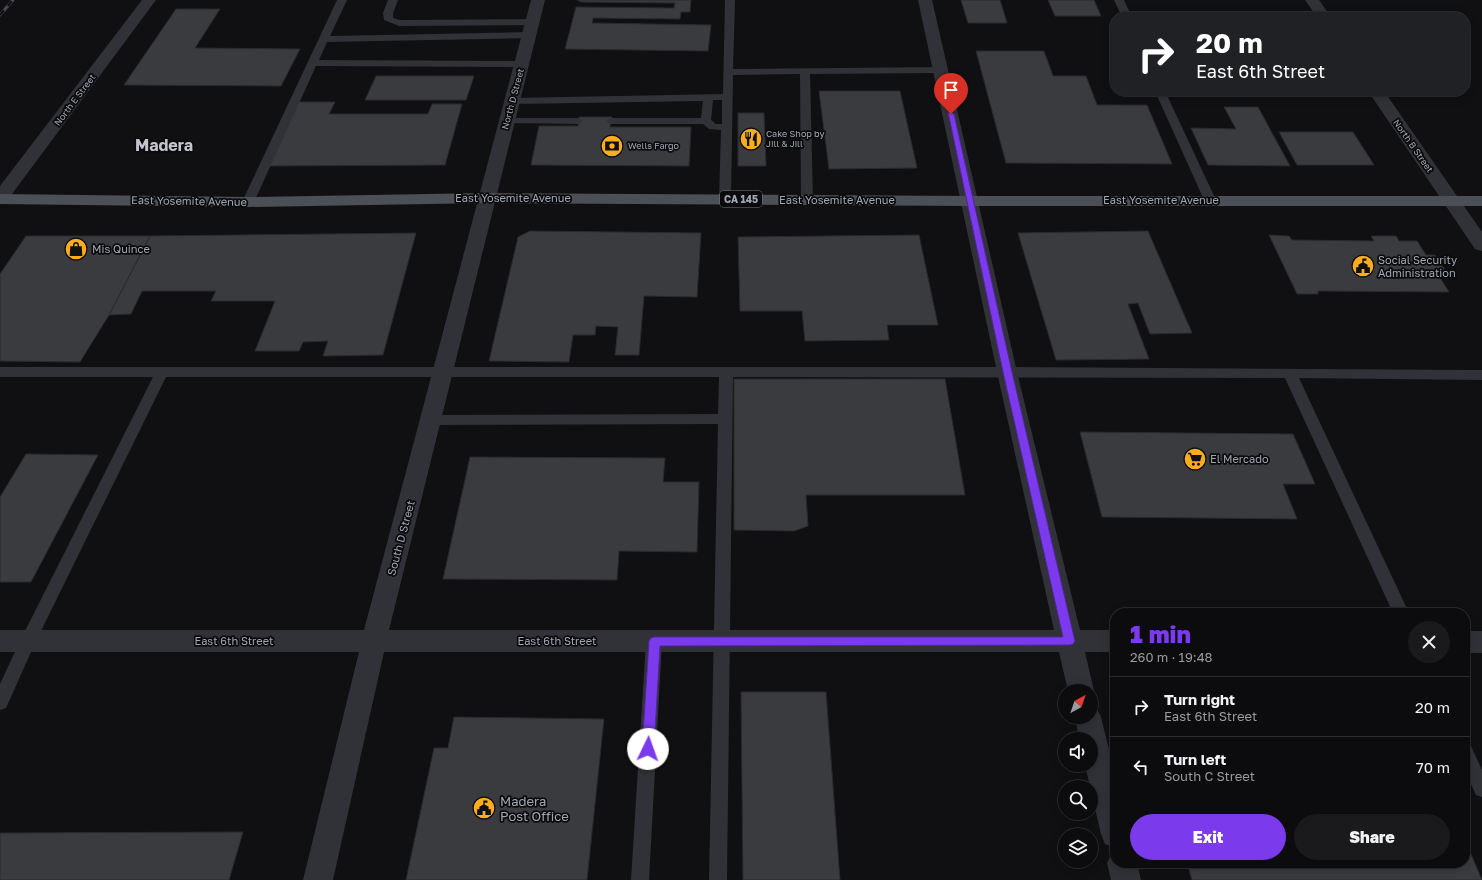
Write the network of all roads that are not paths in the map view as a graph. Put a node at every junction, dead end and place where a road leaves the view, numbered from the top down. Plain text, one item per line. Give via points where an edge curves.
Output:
1 (148, 0) edge
2 (342, 0) edge
3 (393, 0) edge
4 (538, 0) edge
5 (730, 0) edge
6 (925, 0) edge
7 (1119, 0) edge
8 (1312, 0) edge
9 (1125, 12) edge
10 (1320, 12) edge
11 (530, 29) junction
12 (323, 39) junction
13 (313, 63) junction
14 (522, 64) junction
15 (941, 70) junction
16 (805, 71) junction
17 (729, 72) junction
18 (1162, 96) edge
19 (1379, 96) edge
20 (728, 97) junction
21 (708, 98) junction
22 (512, 100) junction
23 (507, 121) junction
24 (706, 121) junction
25 (575, 122) dead end
26 (611, 122) dead end
27 (727, 127) junction
28 (486, 198) junction
29 (0, 199) edge
30 (725, 199) junction
31 (807, 200) junction
32 (1210, 200) junction
33 (1451, 200) junction
34 (970, 201) junction
35 (1482, 201) edge
36 (248, 202) junction
37 (1482, 245) edge
38 (0, 372) edge
39 (162, 372) junction
40 (726, 372) junction
41 (1007, 372) junction
42 (443, 373) junction
43 (1290, 374) junction
44 (1482, 375) edge
45 (725, 419) junction
46 (431, 420) junction
47 (1399, 608) edge
48 (0, 641) edge
49 (28, 641) junction
50 (374, 641) junction
51 (654, 641) junction
52 (1070, 641) junction
53 (1110, 641) edge
54 (720, 642) junction
55 (1470, 642) edge
56 (1482, 642) edge
57 (1079, 684) edge
58 (0, 704) edge
59 (1090, 724) edge
60 (1470, 763) edge
61 (1482, 789) edge
62 (1110, 812) edge
63 (1123, 868) edge
64 (318, 880) edge
65 (640, 880) edge
66 (718, 880) edge
67 (1126, 880) edge

1 - 29 street, North E Street
2 - 12 lane
3 - 11 lane via 388,13 389,20 399,23
4 - 11 street, North D Street
5 - 17 lane
6 - 15 street
7 - 9 lane
8 - 10 street
11 - 12 lane
11 - 14 street, North D Street
12 - 13 lane
13 - 14 lane
13 - 36 lane
14 - 22 street, North D Street
15 - 16 lane
15 - 34 street
16 - 17 lane
16 - 31 lane
17 - 20 lane
18 - 32 lane
19 - 33 street, North B Street
20 - 21 lane
20 - 27 lane
21 - 22 lane
21 - 24 lane
22 - 23 street, North D Street
23 - 25 lane
23 - 28 street, North D Street
24 - 26 lane
24 - 27 lane via 713,127
27 - 30 lane
28 - 30 main road, East Yosemite Avenue / CA 145
28 - 36 main road, East Yosemite Avenue / CA 145
28 - 42 street, South D Street
29 - 36 main road, East Yosemite Avenue / CA 145
30 - 31 main road, East Yosemite Avenue / CA 145
31 - 34 main road, East Yosemite Avenue / CA 145
32 - 33 main road, East Yosemite Avenue / CA 145
32 - 34 main road, East Yosemite Avenue / CA 145
33 - 35 main road, East Yosemite Avenue / CA 145
33 - 37 street, North B Street
34 - 41 street
38 - 39 lane
39 - 42 lane
39 - 49 lane
40 - 41 lane
40 - 42 lane
40 - 45 lane
41 - 43 lane
41 - 52 street
42 - 46 street, South D Street
43 - 44 lane
43 - 47 lane
45 - 46 lane
45 - 54 lane
46 - 50 street, South D Street
48 - 49 street, East 6th Street
49 - 50 street, East 6th Street
49 - 58 lane
50 - 51 street, East 6th Street
50 - 64 street, South D Street
51 - 54 street, East 6th Street
51 - 65 lane
52 - 53 street, East 6th Street
52 - 54 street, East 6th Street
52 - 57 street
54 - 66 lane
55 - 56 street
59 - 62 street
60 - 61 lane
63 - 67 street

